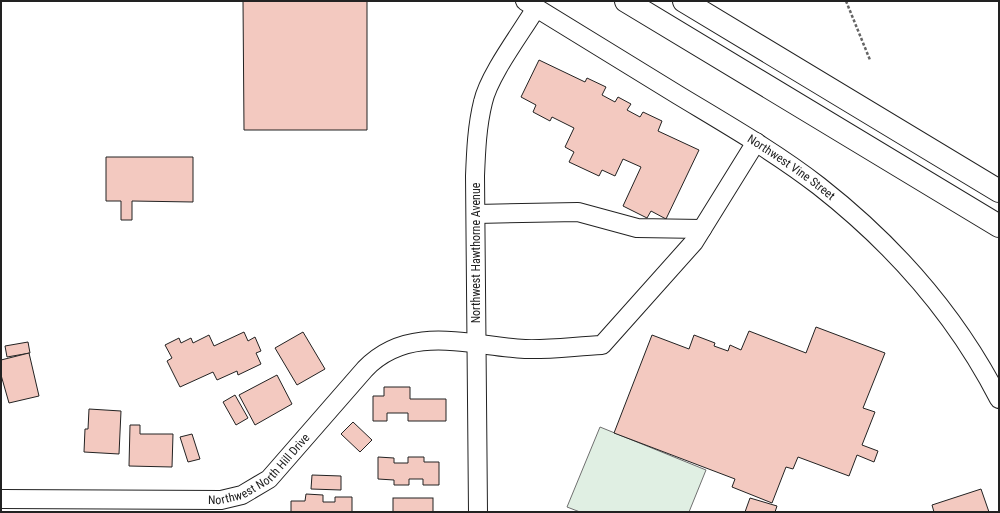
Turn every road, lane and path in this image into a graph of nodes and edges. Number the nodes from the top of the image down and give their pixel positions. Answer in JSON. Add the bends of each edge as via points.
{"nodes":[{"id":1,"x":626,"y":1,"type":"edge"},
{"id":2,"x":684,"y":1,"type":"edge"},
{"id":3,"x":846,"y":1,"type":"edge"},
{"id":4,"x":531,"y":5,"type":"edge"},
{"id":5,"x":870,"y":60,"type":"dead end"},
{"id":6,"x":756,"y":142,"type":"junction"},
{"id":7,"x":925,"y":181,"type":"junction"},
{"id":8,"x":999,"y":191,"type":"edge"},
{"id":9,"x":476,"y":214,"type":"junction"},
{"id":10,"x":999,"y":226,"type":"edge"},
{"id":11,"x":702,"y":229,"type":"junction"},
{"id":12,"x":999,"y":240,"type":"edge"},
{"id":13,"x":476,"y":342,"type":"junction"},
{"id":14,"x":999,"y":399,"type":"edge"},
{"id":15,"x":1,"y":499,"type":"edge"},
{"id":16,"x":478,"y":512,"type":"edge"}],
"edges":[{"from":1,"to":7,"type":"highway"},
{"from":2,"to":8,"type":"highway"},
{"from":3,"to":5,"type":"path"},
{"from":4,"to":6,"type":"street","name":"Northwest Vine Street"},
{"from":4,"to":9,"type":"street","name":"Northwest Hawthorne Avenue","via":[[483,101],[477,138]]},
{"from":6,"to":11,"type":"street","name":"Northwest North Hill Drive"},
{"from":6,"to":14,"type":"street","name":"Northwest Vine Street","via":[[818,185],[894,251],[950,321]]},
{"from":7,"to":10,"type":"highway"},
{"from":7,"to":12,"type":"highway"},
{"from":9,"to":11,"type":"street","via":[[578,212],[636,228]]},
{"from":9,"to":13,"type":"street","name":"Northwest Hawthorne Avenue"},
{"from":11,"to":13,"type":"street","name":"Northwest North Hill Drive","via":[[694,242],[602,345],[525,349]]},
{"from":13,"to":15,"type":"street","name":"Northwest North Hill Drive","via":[[410,343],[392,348],[377,357],[269,479],[242,495],[222,500]]},
{"from":13,"to":16,"type":"street","name":"Northwest Hawthorne Avenue"}]}
